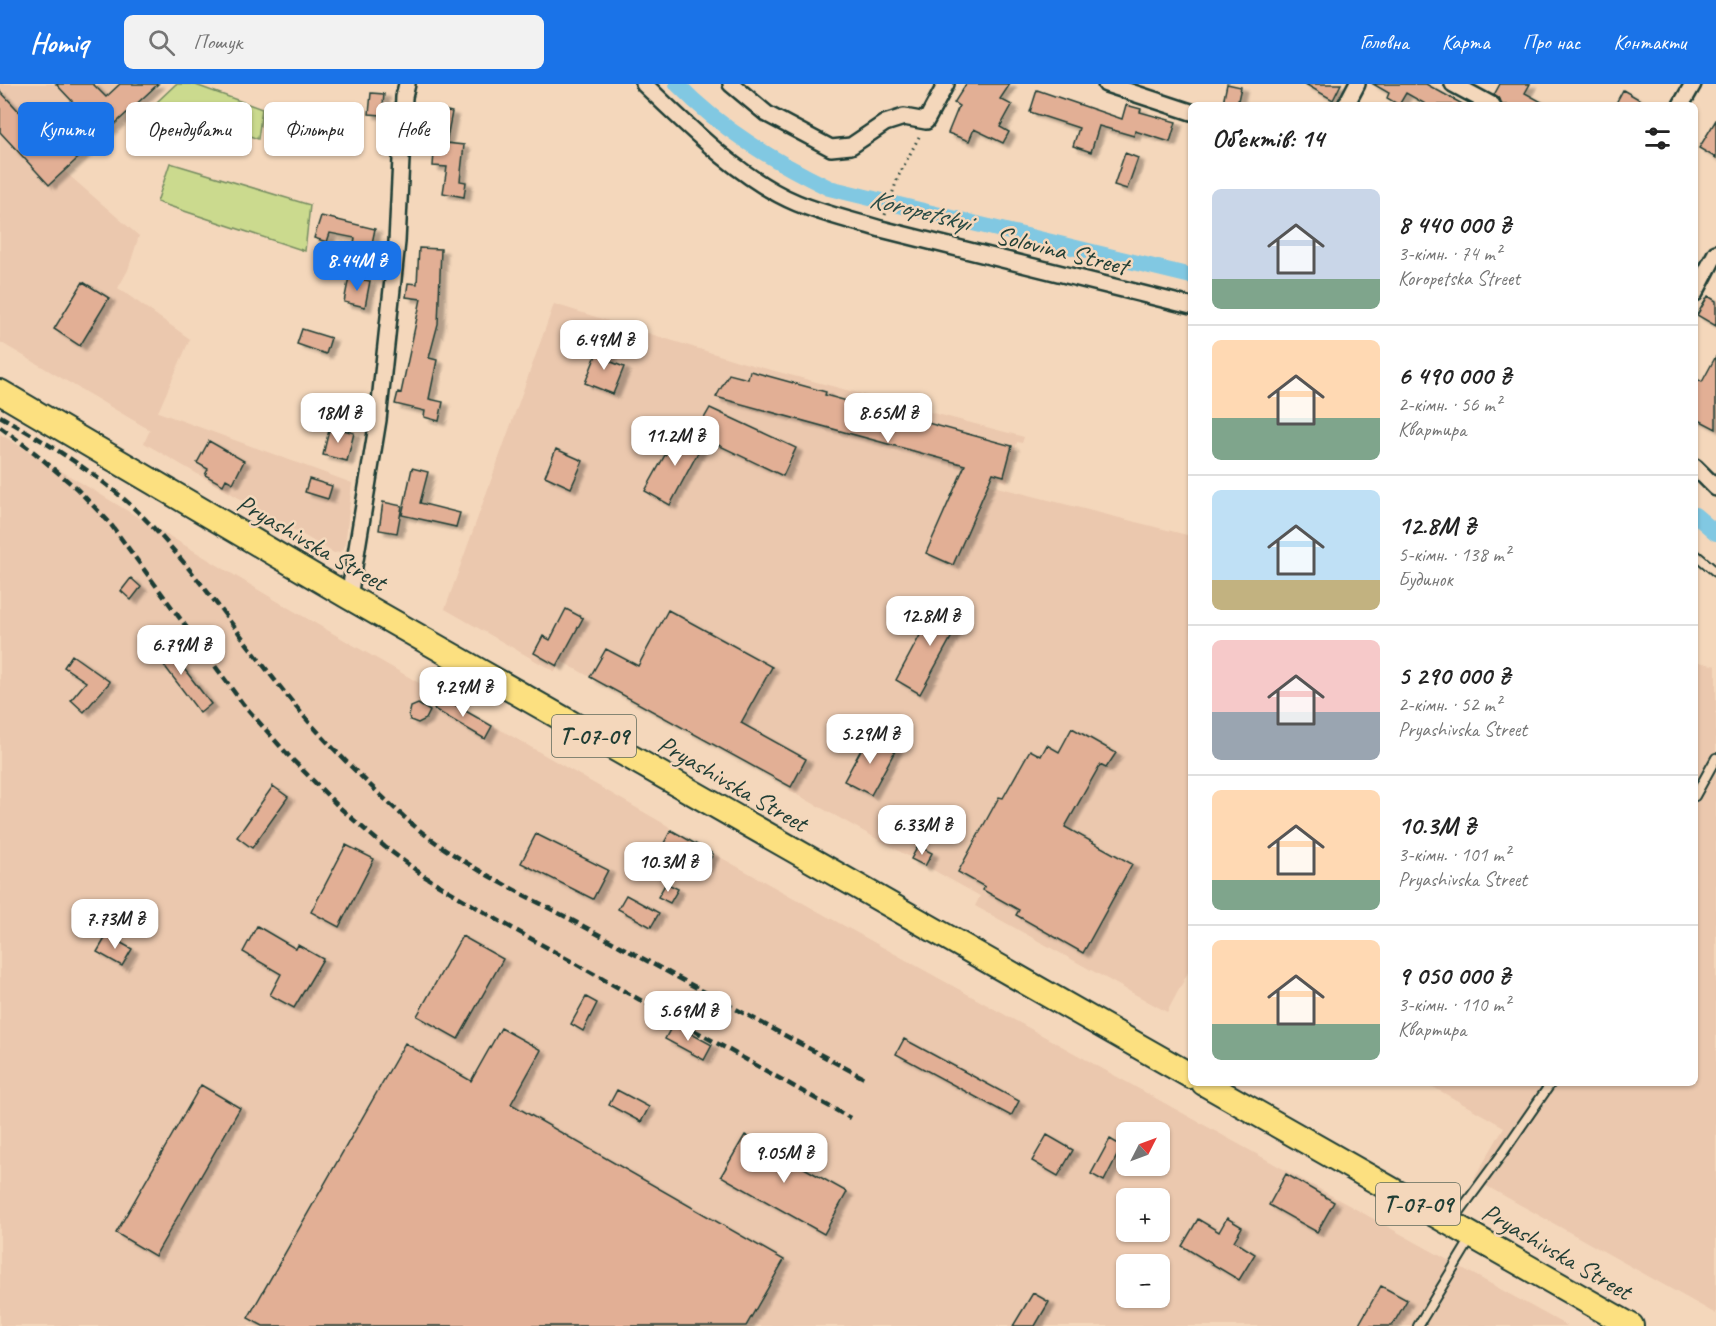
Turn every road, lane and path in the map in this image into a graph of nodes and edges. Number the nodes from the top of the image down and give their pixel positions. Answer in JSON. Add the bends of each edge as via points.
{"nodes":[{"id":1,"x":407,"y":84,"type":"edge"},
{"id":2,"x":644,"y":84,"type":"edge"},
{"id":3,"x":731,"y":84,"type":"edge"},
{"id":4,"x":946,"y":84,"type":"edge"},
{"id":5,"x":1106,"y":84,"type":"edge"},
{"id":6,"x":1357,"y":84,"type":"edge"},
{"id":7,"x":1453,"y":84,"type":"edge"},
{"id":8,"x":1693,"y":84,"type":"edge"},
{"id":9,"x":1348,"y":102,"type":"edge"},
{"id":10,"x":1486,"y":102,"type":"edge"},
{"id":11,"x":1683,"y":102,"type":"edge"},
{"id":12,"x":1188,"y":111,"type":"edge"},
{"id":13,"x":926,"y":121,"type":"junction"},
{"id":14,"x":886,"y":214,"type":"dead end"},
{"id":15,"x":1716,"y":253,"type":"edge"},
{"id":16,"x":1698,"y":286,"type":"edge"},
{"id":17,"x":1188,"y":305,"type":"edge"},
{"id":18,"x":0,"y":392,"type":"edge"},
{"id":19,"x":1698,"y":470,"type":"edge"},
{"id":20,"x":1716,"y":488,"type":"edge"},
{"id":21,"x":1698,"y":557,"type":"edge"},
{"id":22,"x":1716,"y":572,"type":"edge"},
{"id":23,"x":349,"y":597,"type":"junction"},
{"id":24,"x":1716,"y":758,"type":"edge"},
{"id":25,"x":1698,"y":791,"type":"edge"},
{"id":26,"x":1188,"y":1074,"type":"edge"},
{"id":27,"x":1209,"y":1086,"type":"edge"},
{"id":28,"x":1549,"y":1086,"type":"edge"},
{"id":29,"x":1451,"y":1224,"type":"junction"},
{"id":30,"x":1473,"y":1236,"type":"junction"},
{"id":31,"x":1419,"y":1326,"type":"edge"},
{"id":32,"x":1631,"y":1326,"type":"edge"}],
"edges":[{"from":1,"to":23,"type":"street","via":[[397,242],[379,408]]},
{"from":2,"to":17,"type":"street","name":"Solovina Street","via":[[731,162],[795,202],[881,229]]},
{"from":3,"to":13,"type":"street","via":[[767,114],[831,148],[851,146],[885,123],[904,117]]},
{"from":4,"to":13,"type":"street"},
{"from":5,"to":12,"type":"street"},
{"from":6,"to":9,"type":"street"},
{"from":7,"to":10,"type":"street"},
{"from":8,"to":11,"type":"street"},
{"from":13,"to":14,"type":"path"},
{"from":15,"to":16,"type":"street"},
{"from":18,"to":23,"type":"main road","name":"Pryashivska Street","number":"Т-07-09"},
{"from":19,"to":20,"type":"street"},
{"from":21,"to":22,"type":"lane"},
{"from":23,"to":26,"type":"main road","name":"Pryashivska Street","number":"Т-07-09"},
{"from":24,"to":25,"type":"lane"},
{"from":27,"to":29,"type":"main road","name":"Pryashivska Street","number":"Т-07-09"},
{"from":28,"to":29,"type":"lane"},
{"from":29,"to":30,"type":"main road","name":"Pryashivska Street","number":"Т-07-09"},
{"from":30,"to":31,"type":"lane"},
{"from":30,"to":32,"type":"main road","name":"Pryashivska Street","number":"Т-07-09"}]}
